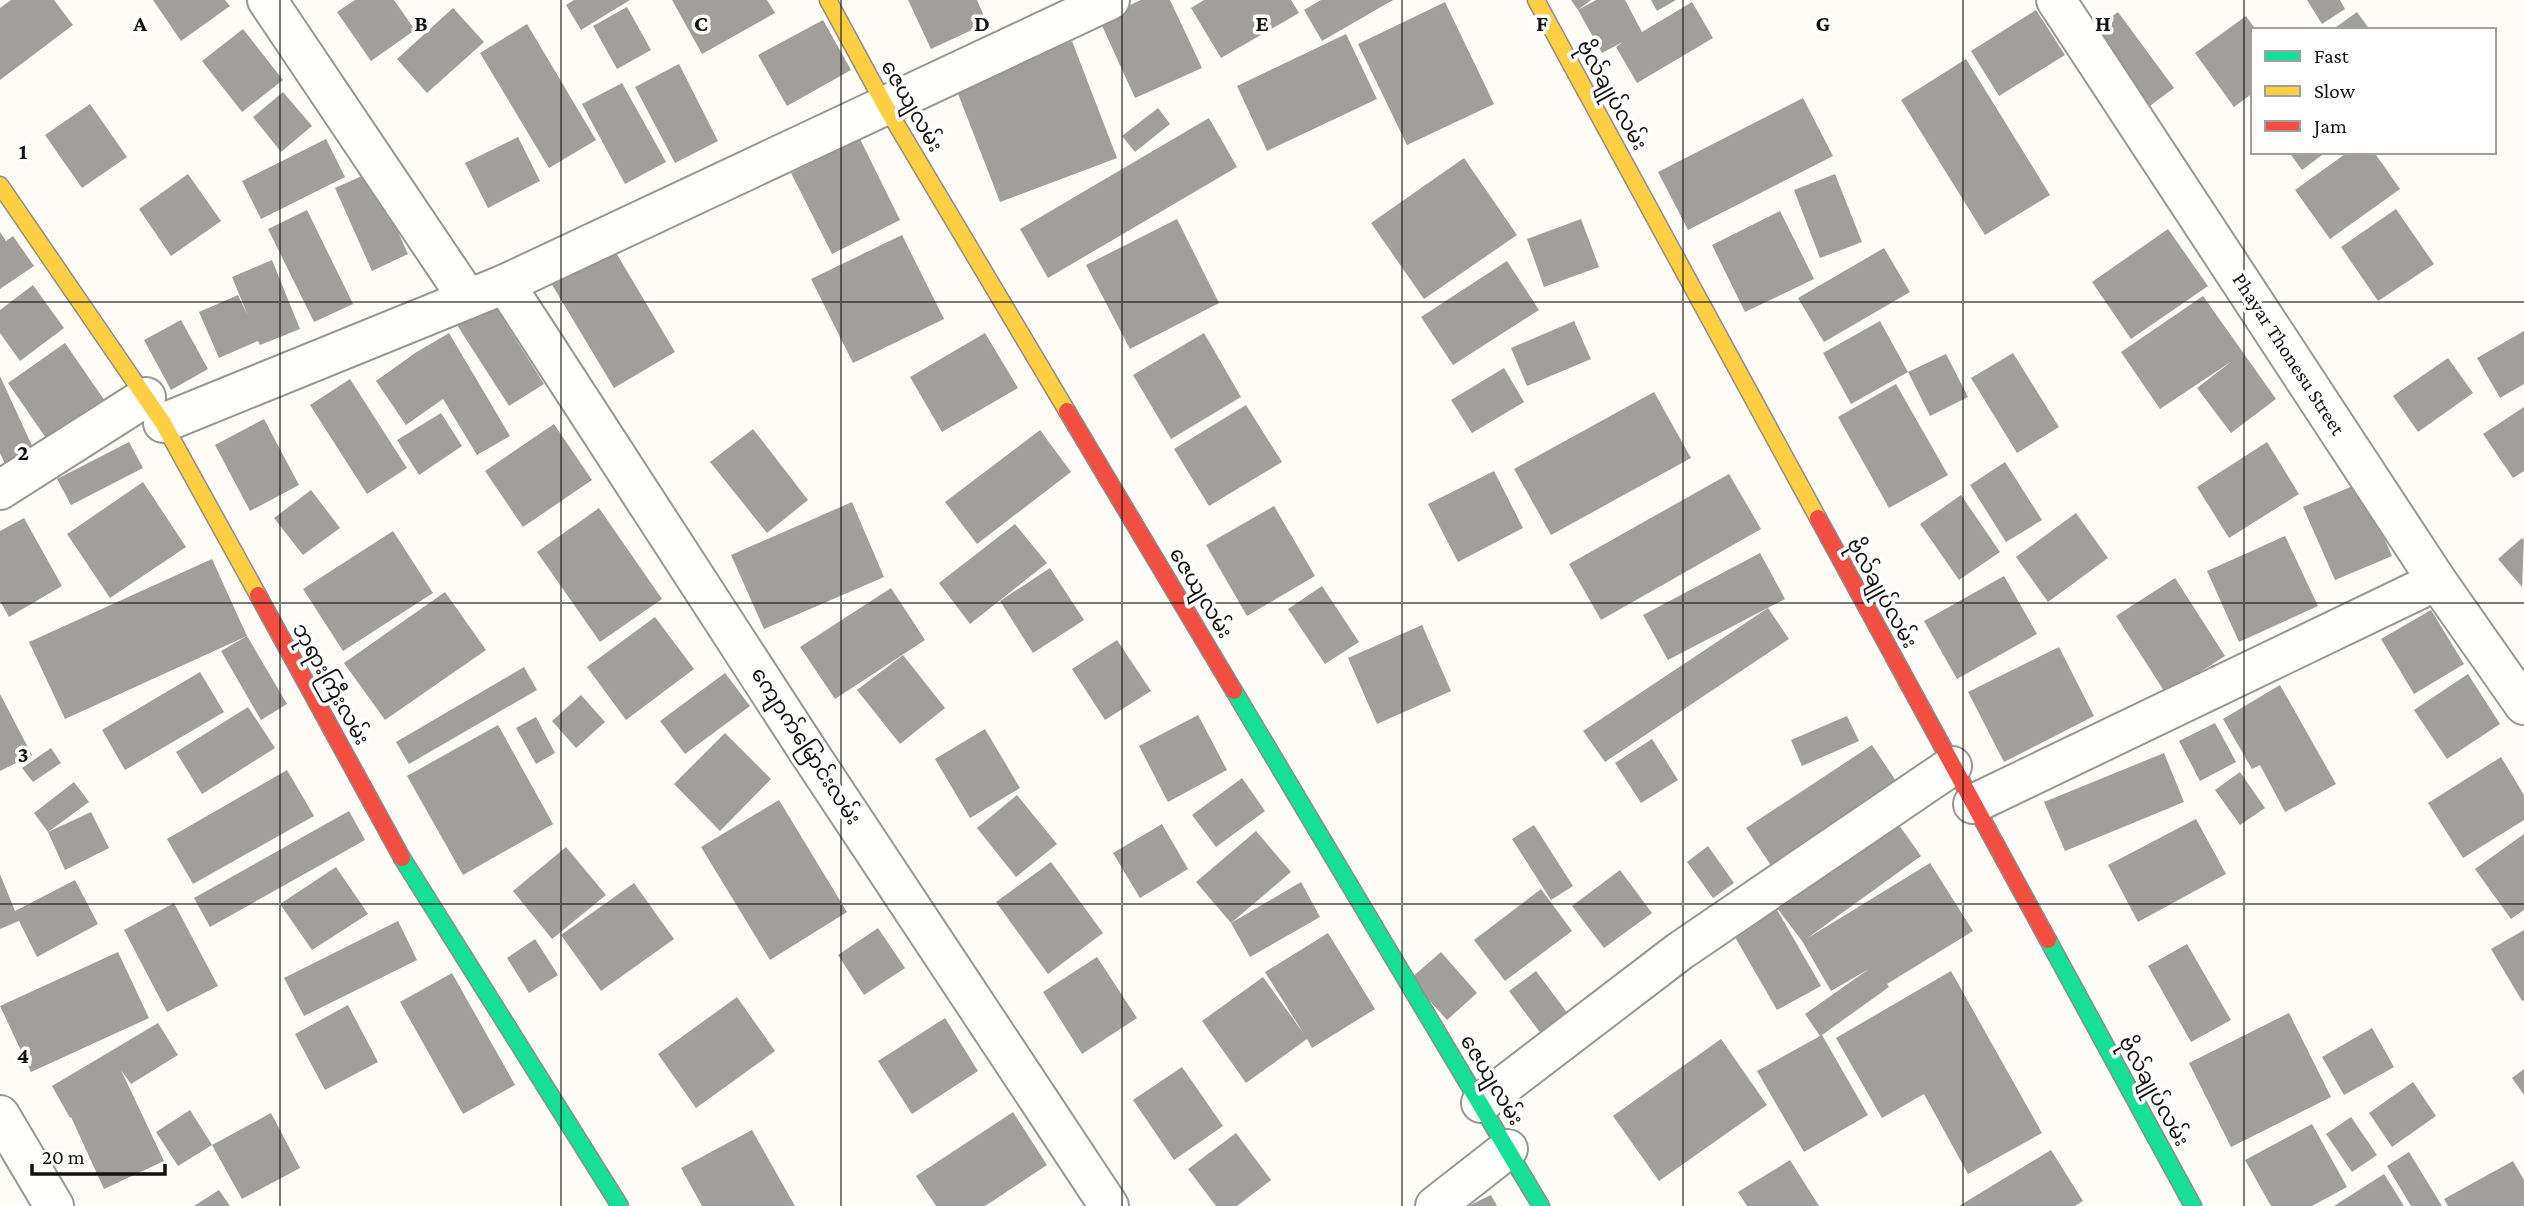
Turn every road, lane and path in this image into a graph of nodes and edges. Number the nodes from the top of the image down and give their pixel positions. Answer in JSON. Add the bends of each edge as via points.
{"nodes":[{"id":1,"x":267,"y":0,"type":"edge"},
{"id":2,"x":828,"y":0,"type":"edge"},
{"id":3,"x":1110,"y":0,"type":"edge"},
{"id":4,"x":1536,"y":0,"type":"edge"},
{"id":5,"x":2056,"y":0,"type":"edge"},
{"id":6,"x":886,"y":107,"type":"junction"},
{"id":7,"x":0,"y":185,"type":"edge"},
{"id":8,"x":505,"y":284,"type":"junction"},
{"id":9,"x":468,"y":299,"type":"junction"},
{"id":10,"x":155,"y":410,"type":"junction"},
{"id":11,"x":0,"y":490,"type":"edge"},
{"id":12,"x":2437,"y":581,"type":"junction"},
{"id":13,"x":2524,"y":705,"type":"edge"},
{"id":14,"x":1952,"y":766,"type":"junction"},
{"id":15,"x":1973,"y":804,"type":"junction"},
{"id":16,"x":1481,"y":1103,"type":"junction"},
{"id":17,"x":0,"y":1115,"type":"edge"},
{"id":18,"x":1508,"y":1149,"type":"junction"},
{"id":19,"x":54,"y":1206,"type":"edge"},
{"id":20,"x":620,"y":1206,"type":"edge"},
{"id":21,"x":1109,"y":1206,"type":"edge"},
{"id":22,"x":1435,"y":1206,"type":"edge"},
{"id":23,"x":1541,"y":1206,"type":"edge"},
{"id":24,"x":2193,"y":1206,"type":"edge"}],
"edges":[{"from":1,"to":9,"type":"street"},
{"from":2,"to":6,"type":"street","name":"ဇေယျလမ်း"},
{"from":3,"to":6,"type":"street"},
{"from":4,"to":14,"type":"street","name":"ဗိုလ်ချုပ်လမ်း"},
{"from":5,"to":12,"type":"street","name":"Phayar Thonesu Street"},
{"from":6,"to":8,"type":"street"},
{"from":6,"to":16,"type":"street","name":"ဇေယျလမ်း"},
{"from":7,"to":10,"type":"street","name":"ဘုရားကြီးလမ်း"},
{"from":8,"to":9,"type":"street"},
{"from":8,"to":21,"type":"street","name":"ကျောက်မြောင်းလမ်း"},
{"from":9,"to":10,"type":"street"},
{"from":10,"to":11,"type":"street"},
{"from":10,"to":20,"type":"street","name":"ဘုရားကြီးလမ်း","via":[[407,867]]},
{"from":12,"to":13,"type":"street","name":"Phayar Thonesu Street"},
{"from":12,"to":15,"type":"street"},
{"from":14,"to":15,"type":"street","name":"ဗိုလ်ချုပ်လမ်း"},
{"from":14,"to":16,"type":"street","via":[[1680,951]]},
{"from":15,"to":24,"type":"street","name":"ဗိုလ်ချုပ်လမ်း"},
{"from":16,"to":18,"type":"street","name":"ဇေယျလမ်း"},
{"from":17,"to":19,"type":"street"},
{"from":18,"to":22,"type":"street"},
{"from":18,"to":23,"type":"street","name":"ဇေယျလမ်း"}]}
